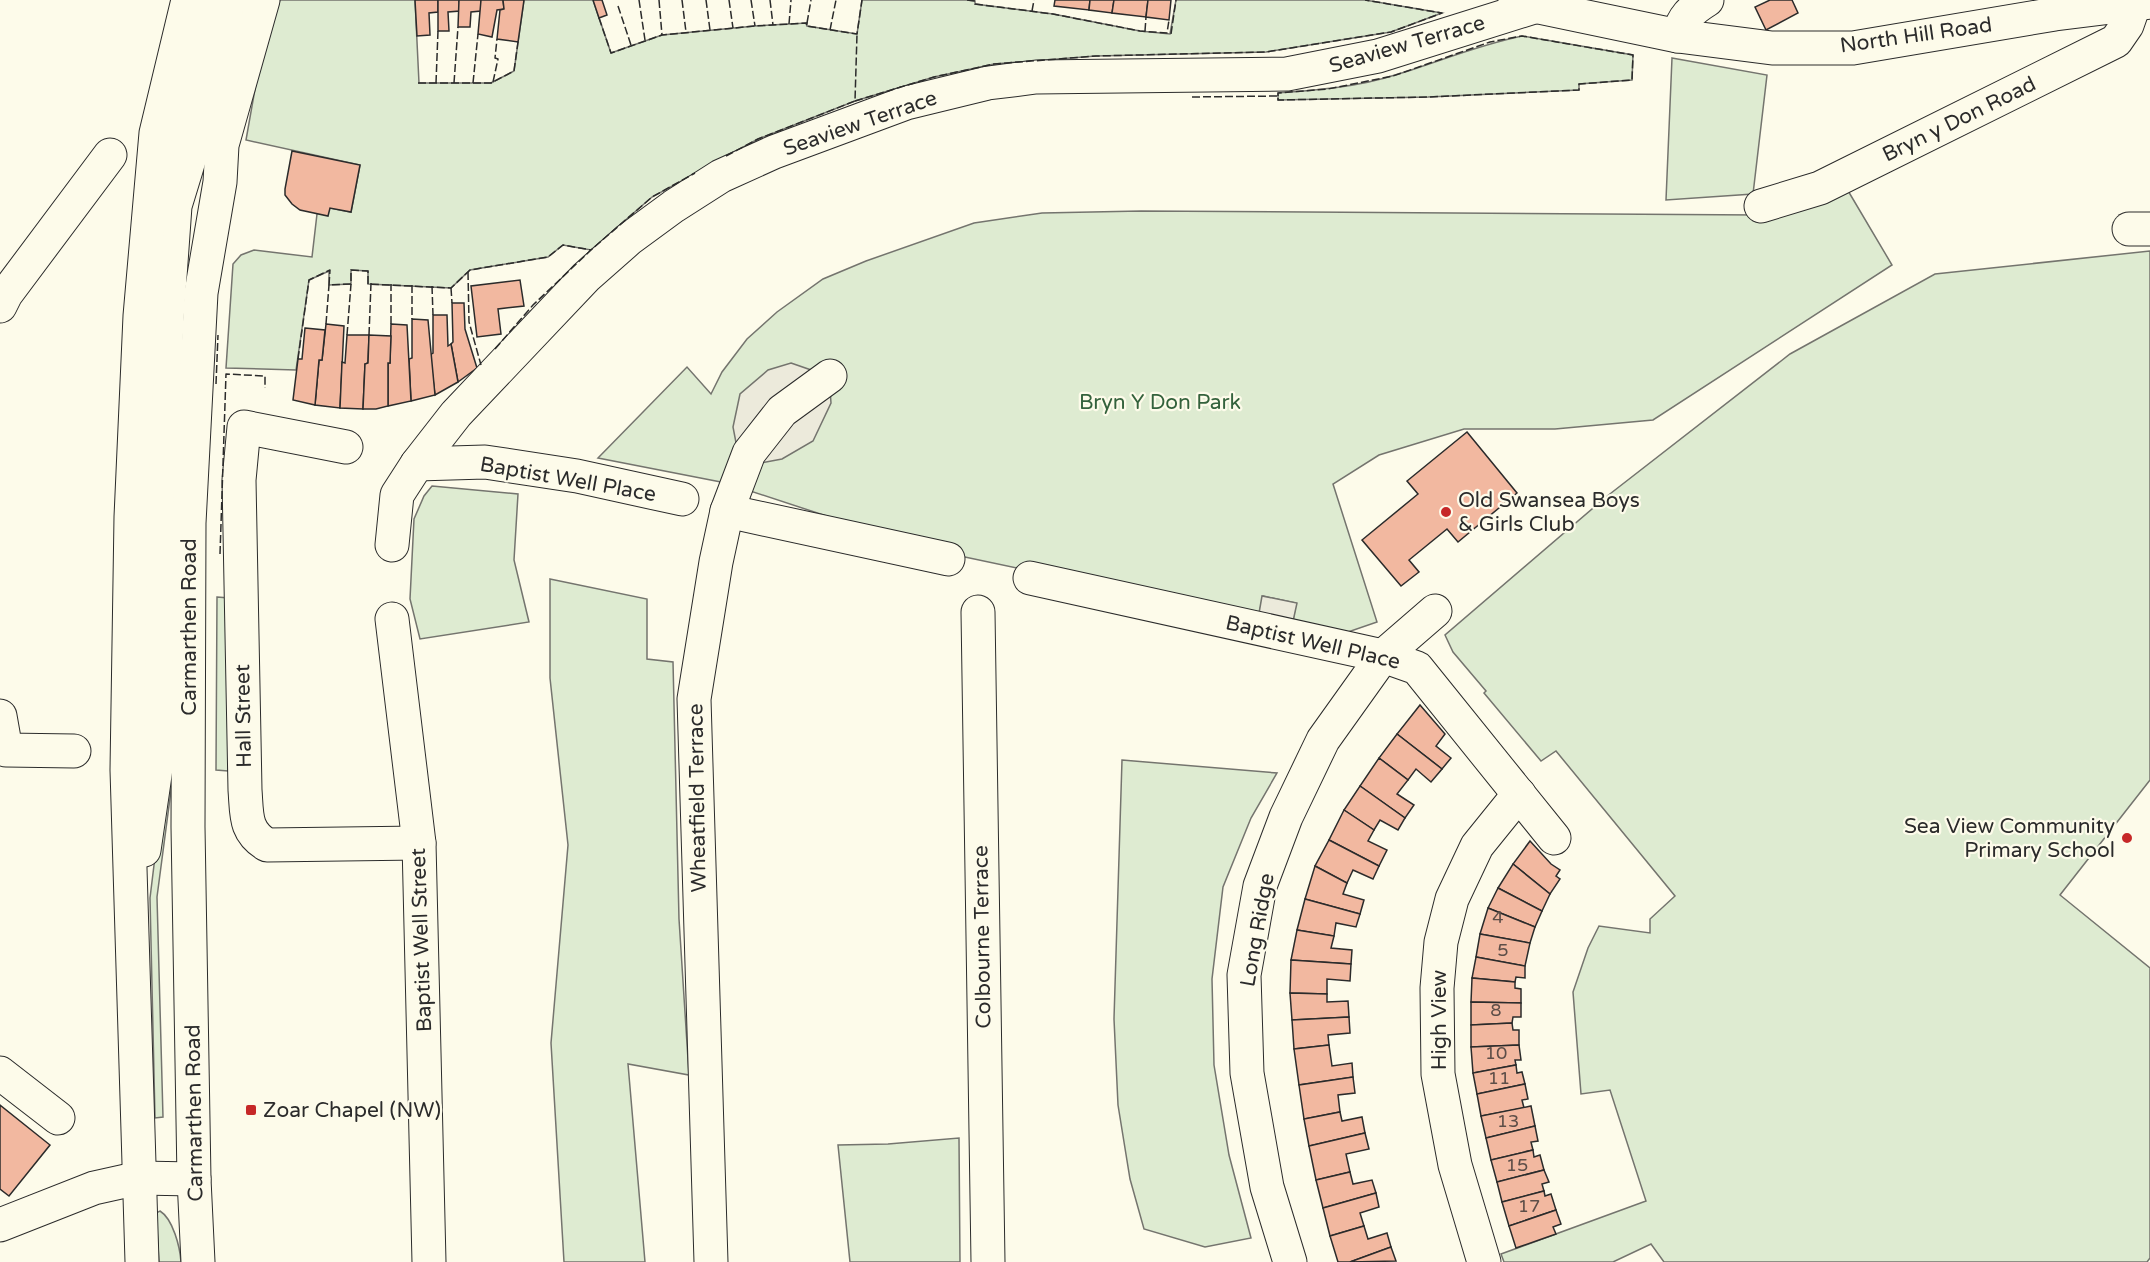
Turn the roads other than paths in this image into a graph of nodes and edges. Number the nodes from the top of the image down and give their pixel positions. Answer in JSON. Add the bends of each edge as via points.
{"nodes":[{"id":1,"x":188,"y":0,"type":"edge"},
{"id":2,"x":219,"y":0,"type":"edge"},
{"id":3,"x":234,"y":0,"type":"edge"},
{"id":4,"x":262,"y":0,"type":"edge"},
{"id":5,"x":1504,"y":0,"type":"edge"},
{"id":6,"x":1707,"y":0,"type":"edge"},
{"id":7,"x":2142,"y":3,"type":"edge"},
{"id":8,"x":1537,"y":6,"type":"junction"},
{"id":9,"x":1678,"y":36,"type":"junction"},
{"id":10,"x":110,"y":155,"type":"dead end"},
{"id":11,"x":1761,"y":206,"type":"dead end"},
{"id":12,"x":0,"y":306,"type":"edge"},
{"id":13,"x":830,"y":376,"type":"dead end"},
{"id":14,"x":346,"y":447,"type":"dead end"},
{"id":15,"x":417,"y":464,"type":"junction"},
{"id":16,"x":682,"y":499,"type":"dead end"},
{"id":17,"x":727,"y":511,"type":"junction"},
{"id":18,"x":392,"y":545,"type":"dead end"},
{"id":19,"x":948,"y":559,"type":"dead end"},
{"id":20,"x":1029,"y":578,"type":"dead end"},
{"id":21,"x":1435,"y":611,"type":"dead end"},
{"id":22,"x":978,"y":612,"type":"dead end"},
{"id":23,"x":392,"y":619,"type":"dead end"},
{"id":24,"x":129,"y":621,"type":"junction"},
{"id":25,"x":1383,"y":656,"type":"junction"},
{"id":26,"x":0,"y":716,"type":"edge"},
{"id":27,"x":74,"y":751,"type":"dead end"},
{"id":28,"x":1519,"y":794,"type":"junction"},
{"id":29,"x":1554,"y":838,"type":"dead end"},
{"id":30,"x":419,"y":843,"type":"junction"},
{"id":31,"x":133,"y":917,"type":"junction"},
{"id":32,"x":0,"y":1073,"type":"edge"},
{"id":33,"x":58,"y":1118,"type":"dead end"},
{"id":34,"x":139,"y":1178,"type":"junction"},
{"id":35,"x":194,"y":1179,"type":"junction"},
{"id":36,"x":0,"y":1226,"type":"edge"},
{"id":37,"x":142,"y":1262,"type":"edge"},
{"id":38,"x":198,"y":1262,"type":"edge"},
{"id":39,"x":429,"y":1262,"type":"edge"},
{"id":40,"x":711,"y":1262,"type":"edge"},
{"id":41,"x":988,"y":1262,"type":"edge"},
{"id":42,"x":1290,"y":1262,"type":"edge"},
{"id":43,"x":1484,"y":1262,"type":"edge"}],
"edges":[{"from":1,"to":24,"type":"street","via":[[156,133],[140,316]]},
{"from":2,"to":24,"type":"street","via":[[162,205],[154,277],[143,573]]},
{"from":3,"to":31,"type":"street","via":[[175,206],[157,593],[156,768]]},
{"from":4,"to":35,"type":"street","name":"Carmarthen Road","via":[[222,146],[220,182],[201,293],[189,523],[188,827]]},
{"from":5,"to":8,"type":"street","name":"North Hill Road"},
{"from":6,"to":9,"type":"street","via":[[1692,9]]},
{"from":7,"to":9,"type":"street","name":"North Hill Road","via":[[1853,48],[1772,48]]},
{"from":7,"to":11,"type":"street","name":"Bryn y Don Road","via":[[2116,41],[1820,188]]},
{"from":8,"to":9,"type":"street","name":"North Hill Road"},
{"from":8,"to":15,"type":"street","name":"Seaview Terrace","via":[[1378,57],[1287,74],[1036,77],[988,83],[906,103],[774,152],[721,176],[629,239],[586,277],[456,414]]},
{"from":10,"to":12,"type":"street"},
{"from":13,"to":17,"type":"street","name":"Wheatfield Terrace","via":[[783,411],[749,453]]},
{"from":14,"to":30,"type":"street","name":"Hall Street","via":[[244,427],[239,480],[248,820],[252,833],[267,845]]},
{"from":15,"to":16,"type":"street","name":"Baptist Well Place","via":[[485,462],[577,476]]},
{"from":15,"to":18,"type":"street","name":"Seaview Terrace","via":[[397,495]]},
{"from":17,"to":19,"type":"street"},
{"from":17,"to":40,"type":"street","name":"Wheatfield Terrace","via":[[694,699]]},
{"from":20,"to":25,"type":"street","name":"Baptist Well Place"},
{"from":21,"to":25,"type":"street","name":"Long Ridge"},
{"from":22,"to":41,"type":"street","name":"Colbourne Terrace"},
{"from":23,"to":30,"type":"street","name":"Baptist Well Street"},
{"from":24,"to":31,"type":"street","via":[[127,770]]},
{"from":25,"to":28,"type":"street","name":"Baptist Well Place","via":[[1417,668]]},
{"from":25,"to":42,"type":"street","name":"Long Ridge","via":[[1323,740],[1286,818],[1260,886],[1244,975],[1247,1073],[1267,1187]]},
{"from":26,"to":27,"type":"street","via":[[6,750]]},
{"from":28,"to":29,"type":"street","name":"Baptist Well Place"},
{"from":28,"to":43,"type":"street","name":"High View","via":[[1477,846],[1452,899],[1441,942],[1437,988],[1438,1074],[1455,1165]]},
{"from":30,"to":39,"type":"street","name":"Baptist Well Street"},
{"from":31,"to":34,"type":"street"},
{"from":32,"to":33,"type":"street"},
{"from":34,"to":35,"type":"street"},
{"from":34,"to":36,"type":"street","via":[[94,1188]]},
{"from":34,"to":37,"type":"street"},
{"from":35,"to":38,"type":"street","name":"Carmarthen Road"}]}
